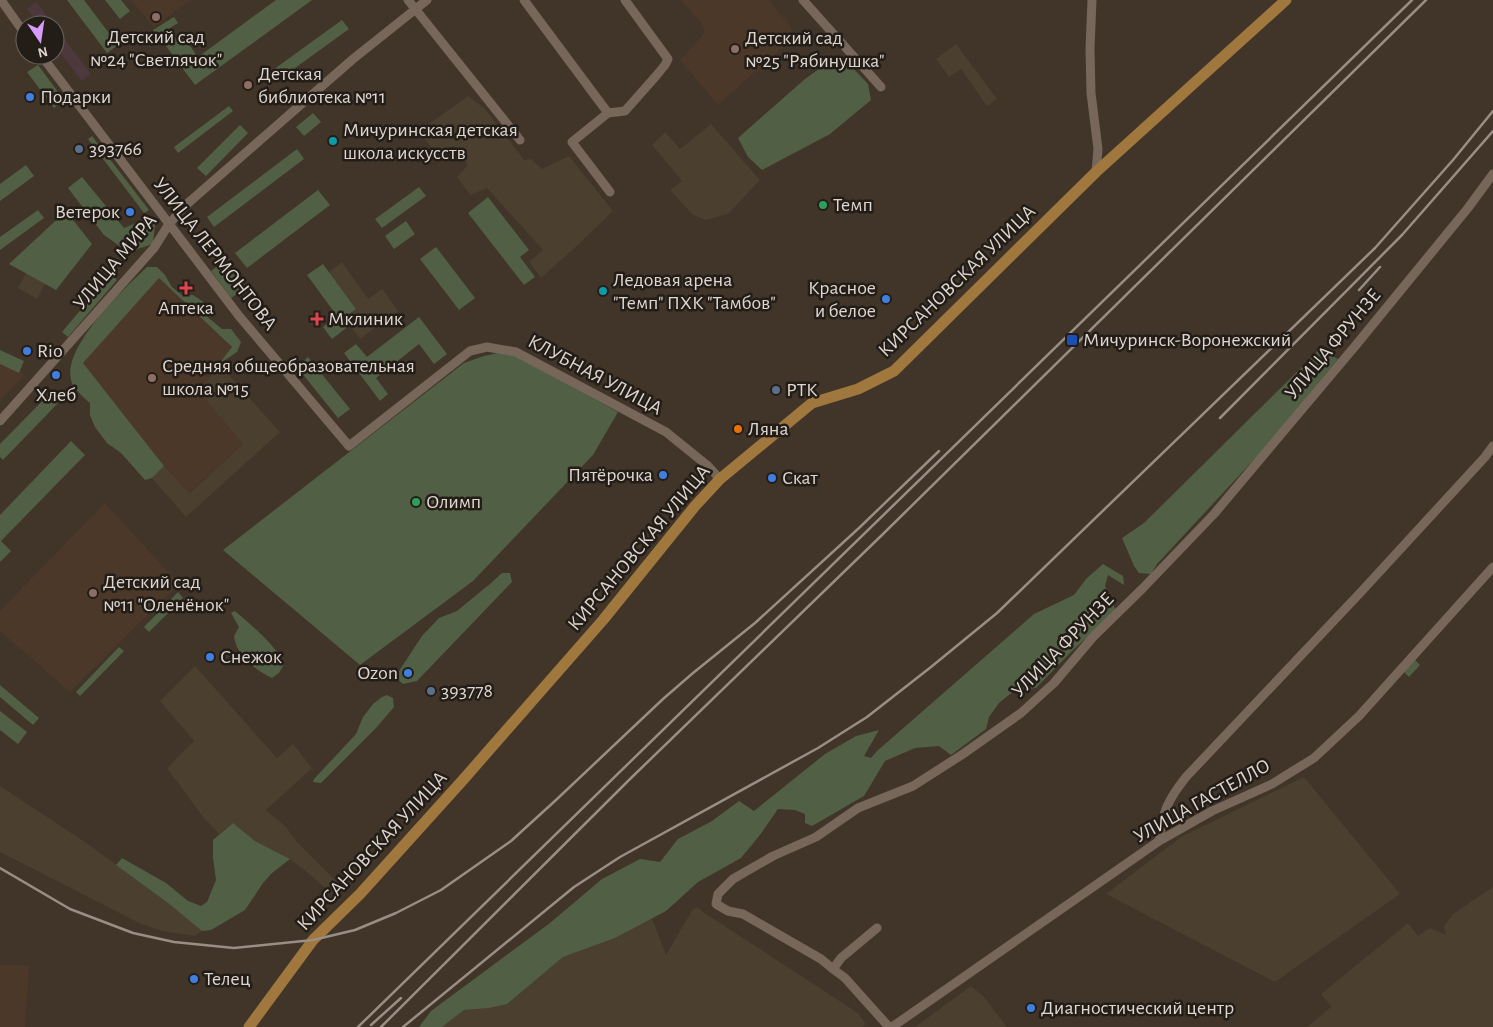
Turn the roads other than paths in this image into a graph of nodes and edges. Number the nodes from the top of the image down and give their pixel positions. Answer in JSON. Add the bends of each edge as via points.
{"nodes":[{"id":1,"x":1,"y":0,"type":"edge"},
{"id":2,"x":408,"y":0,"type":"edge"},
{"id":3,"x":427,"y":0,"type":"edge"},
{"id":4,"x":524,"y":0,"type":"edge"},
{"id":5,"x":625,"y":0,"type":"edge"},
{"id":6,"x":803,"y":0,"type":"edge"},
{"id":7,"x":1092,"y":0,"type":"edge"},
{"id":8,"x":1286,"y":0,"type":"edge"},
{"id":9,"x":415,"y":10,"type":"junction"},
{"id":10,"x":15,"y":20,"type":"edge"},
{"id":11,"x":49,"y":65,"type":"edge"},
{"id":12,"x":881,"y":87,"type":"dead end"},
{"id":13,"x":608,"y":114,"type":"junction"},
{"id":14,"x":520,"y":140,"type":"dead end"},
{"id":15,"x":1096,"y":172,"type":"junction"},
{"id":16,"x":1493,"y":174,"type":"edge"},
{"id":17,"x":610,"y":192,"type":"dead end"},
{"id":18,"x":170,"y":224,"type":"junction"},
{"id":19,"x":0,"y":421,"type":"edge"},
{"id":20,"x":349,"y":446,"type":"joint"},
{"id":21,"x":1493,"y":446,"type":"edge"},
{"id":22,"x":720,"y":479,"type":"junction"},
{"id":23,"x":1493,"y":567,"type":"edge"},
{"id":24,"x":1159,"y":840,"type":"junction"},
{"id":25,"x":877,"y":928,"type":"dead end"},
{"id":26,"x":833,"y":969,"type":"junction"},
{"id":27,"x":250,"y":1027,"type":"edge"},
{"id":28,"x":889,"y":1027,"type":"edge"},
{"id":29,"x":892,"y":1027,"type":"edge"}],
"edges":[{"from":1,"to":10,"type":"street"},
{"from":2,"to":9,"type":"street"},
{"from":3,"to":9,"type":"street","name":"УЛИЦА МИРА"},
{"from":4,"to":13,"type":"street"},
{"from":5,"to":13,"type":"street","via":[[668,58],[625,111]]},
{"from":6,"to":12,"type":"street"},
{"from":7,"to":15,"type":"street","via":[[1091,93],[1098,149]]},
{"from":8,"to":15,"type":"main road","name":"КИРСАНОВСКАЯ УЛИЦА"},
{"from":9,"to":14,"type":"street"},
{"from":9,"to":18,"type":"street","name":"УЛИЦА МИРА","via":[[187,204]]},
{"from":11,"to":18,"type":"street","name":"УЛИЦА ЛЕРМОНТОВА"},
{"from":13,"to":17,"type":"street","via":[[572,142]]},
{"from":15,"to":22,"type":"main road","name":"КИРСАНОВСКАЯ УЛИЦА","via":[[894,371],[858,389],[812,404]]},
{"from":16,"to":26,"type":"street","name":"УЛИЦА ФРУНЗЕ","via":[[1214,514],[1022,713],[913,786],[858,808],[816,837],[773,856],[733,880],[718,894],[716,904],[743,914]]},
{"from":18,"to":19,"type":"street","name":"УЛИЦА МИРА","via":[[154,248]]},
{"from":18,"to":20,"type":"street","name":"УЛИЦА ЛЕРМОНТОВА","via":[[239,316]]},
{"from":20,"to":22,"type":"street","name":"КЛУБНАЯ УЛИЦА","via":[[470,352],[487,347],[516,352],[666,432]]},
{"from":21,"to":24,"type":"street","via":[[1186,777],[1171,796],[1162,818]]},
{"from":22,"to":27,"type":"main road","name":"КИРСАНОВСКАЯ УЛИЦА","via":[[462,781],[360,894],[313,940]]},
{"from":23,"to":24,"type":"street","name":"УЛИЦА ГАСТЕЛЛО","via":[[1360,716],[1314,758],[1272,784]]},
{"from":24,"to":29,"type":"street","name":"УЛИЦА ГАСТЕЛЛО"},
{"from":25,"to":26,"type":"street","via":[[841,958]]},
{"from":26,"to":28,"type":"street"}]}
